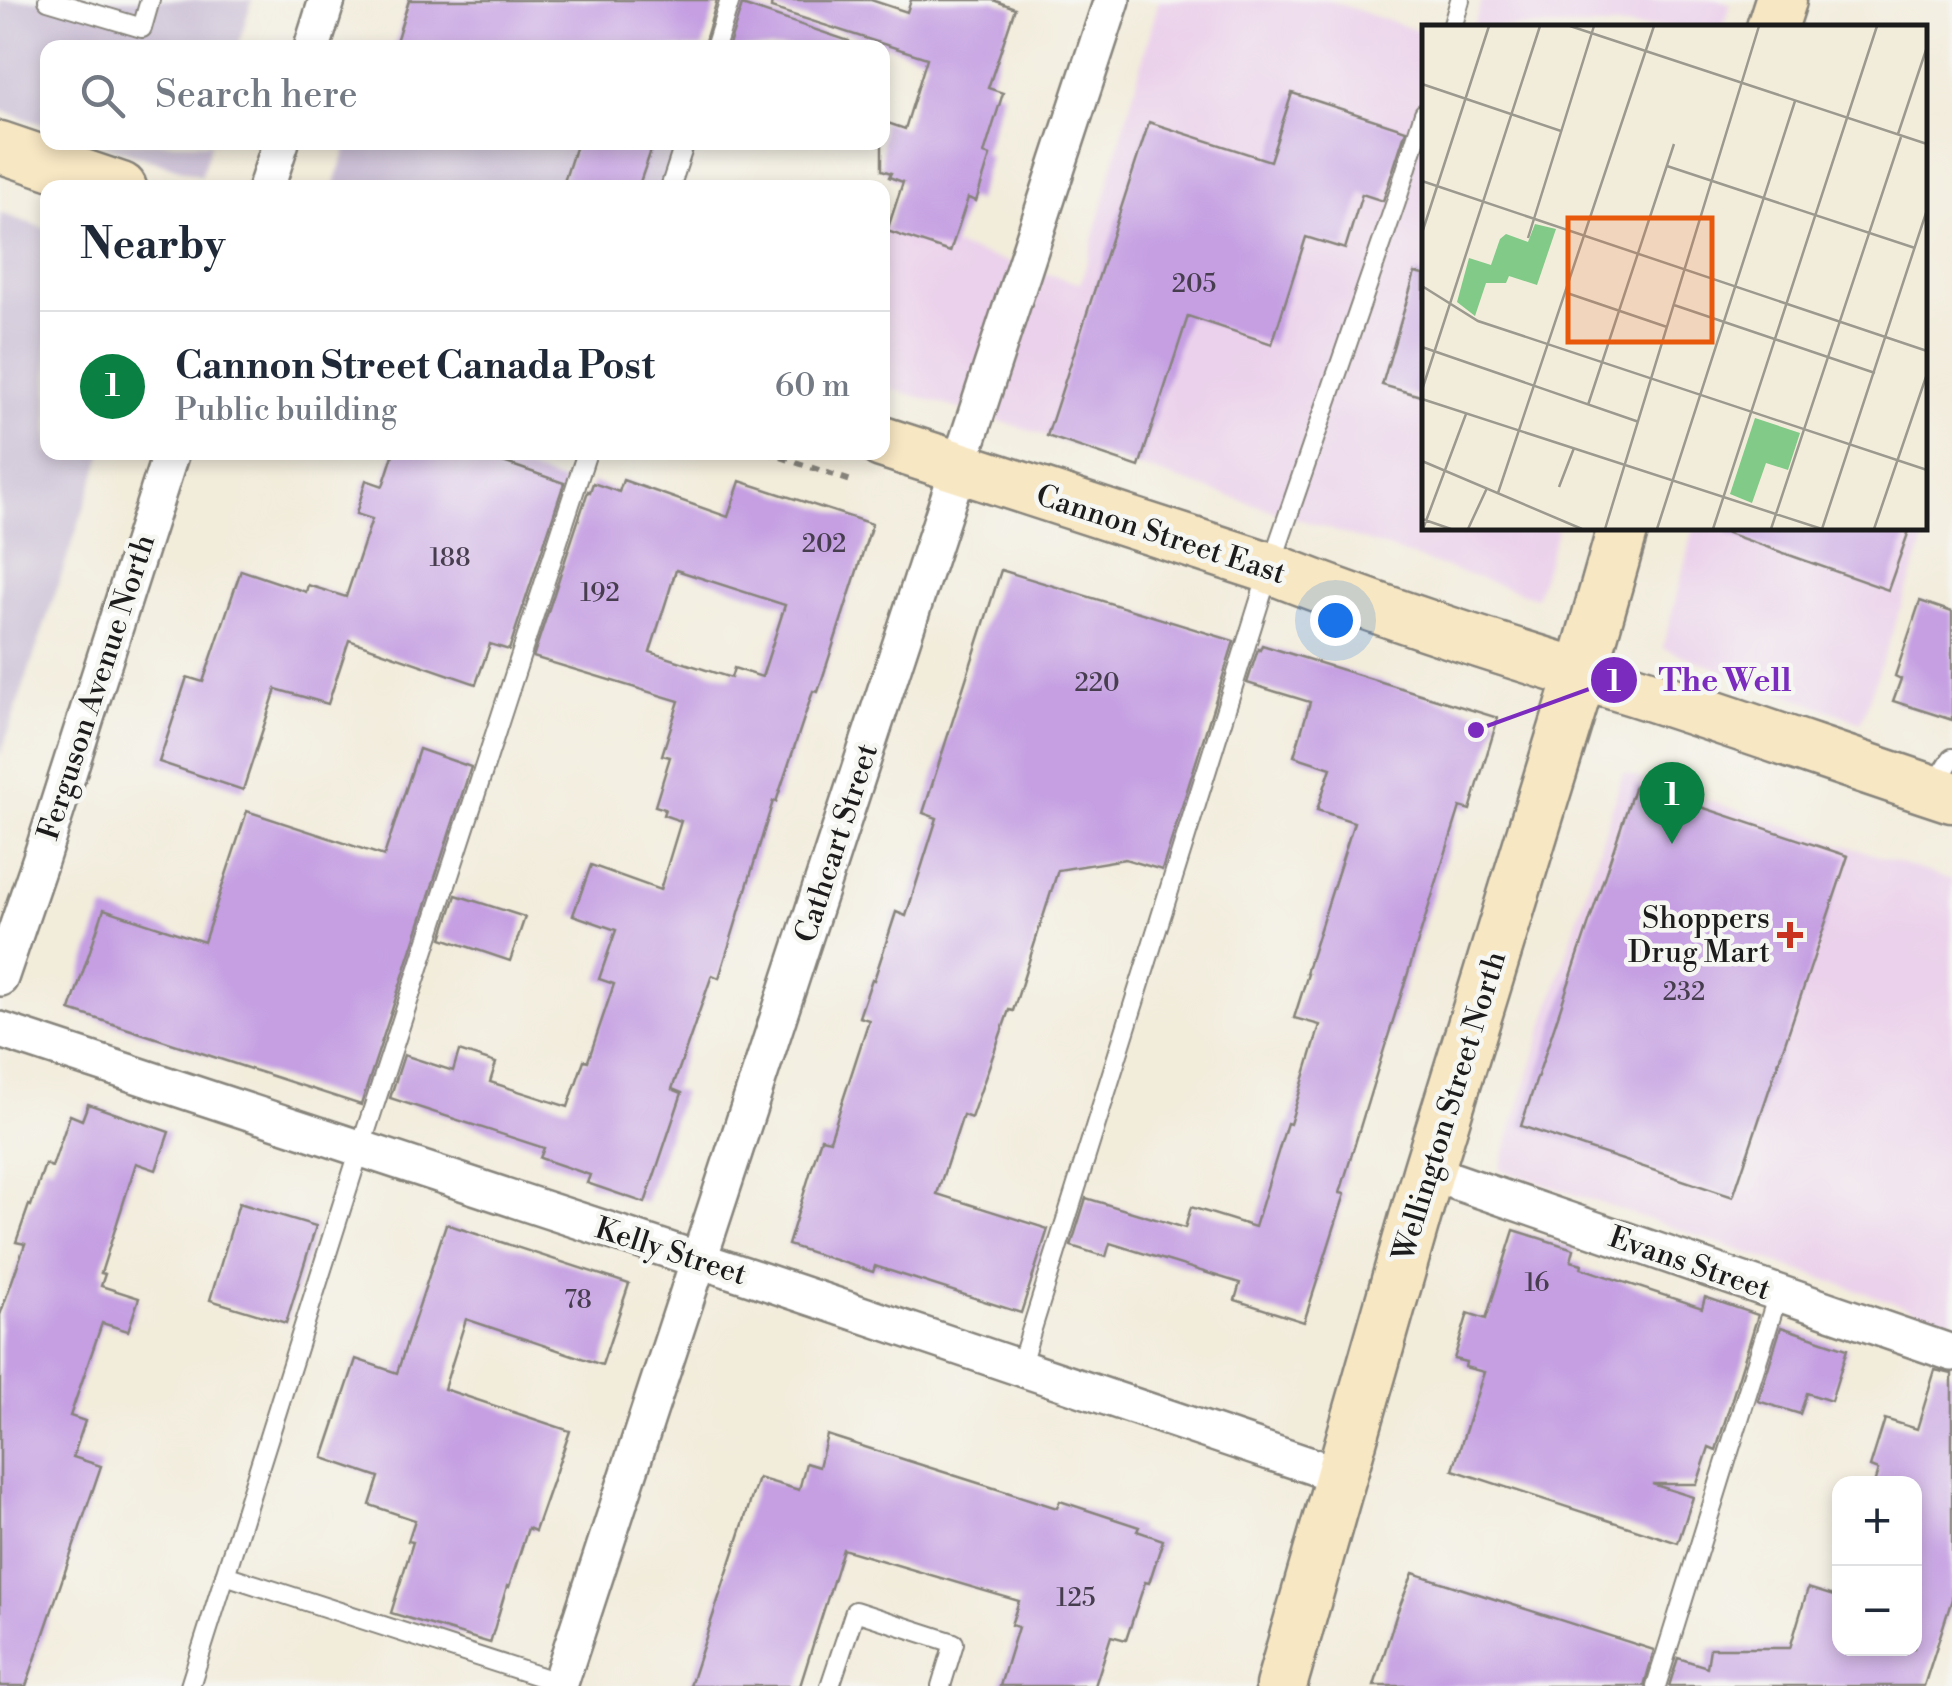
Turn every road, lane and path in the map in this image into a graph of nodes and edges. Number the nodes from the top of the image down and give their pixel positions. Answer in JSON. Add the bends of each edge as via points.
{"nodes":[{"id":1,"x":48,"y":0,"type":"edge"},
{"id":2,"x":150,"y":0,"type":"edge"},
{"id":3,"x":327,"y":0,"type":"edge"},
{"id":4,"x":730,"y":0,"type":"edge"},
{"id":5,"x":1112,"y":0,"type":"edge"},
{"id":6,"x":1460,"y":0,"type":"edge"},
{"id":7,"x":1781,"y":0,"type":"edge"},
{"id":8,"x":1453,"y":25,"type":"edge"},
{"id":9,"x":1773,"y":25,"type":"edge"},
{"id":10,"x":314,"y":40,"type":"edge"},
{"id":11,"x":718,"y":40,"type":"edge"},
{"id":12,"x":1422,"y":119,"type":"edge"},
{"id":13,"x":0,"y":146,"type":"edge"},
{"id":14,"x":278,"y":150,"type":"edge"},
{"id":15,"x":682,"y":150,"type":"edge"},
{"id":16,"x":97,"y":180,"type":"edge"},
{"id":17,"x":269,"y":180,"type":"edge"},
{"id":18,"x":673,"y":180,"type":"edge"},
{"id":19,"x":890,"y":445,"type":"edge"},
{"id":20,"x":168,"y":460,"type":"edge"},
{"id":21,"x":584,"y":460,"type":"edge"},
{"id":22,"x":958,"y":467,"type":"junction"},
{"id":23,"x":1622,"y":530,"type":"edge"},
{"id":24,"x":1270,"y":568,"type":"junction"},
{"id":25,"x":1581,"y":675,"type":"junction"},
{"id":26,"x":1945,"y":782,"type":"edge"},
{"id":27,"x":0,"y":978,"type":"edge"},
{"id":28,"x":0,"y":1030,"type":"edge"},
{"id":29,"x":360,"y":1149,"type":"junction"},
{"id":30,"x":1428,"y":1172,"type":"junction"},
{"id":31,"x":698,"y":1261,"type":"junction"},
{"id":32,"x":1778,"y":1294,"type":"junction"},
{"id":33,"x":1952,"y":1353,"type":"edge"},
{"id":34,"x":1020,"y":1366,"type":"junction"},
{"id":35,"x":1341,"y":1476,"type":"junction"},
{"id":36,"x":225,"y":1575,"type":"junction"},
{"id":37,"x":560,"y":1684,"type":"edge"},
{"id":38,"x":190,"y":1686,"type":"edge"},
{"id":39,"x":830,"y":1686,"type":"edge"},
{"id":40,"x":941,"y":1686,"type":"edge"},
{"id":41,"x":1280,"y":1686,"type":"edge"},
{"id":42,"x":1656,"y":1686,"type":"edge"}],
"edges":[{"from":1,"to":2,"type":"lane","via":[[142,28]]},
{"from":3,"to":10,"type":"street"},
{"from":4,"to":11,"type":"lane"},
{"from":5,"to":22,"type":"street","name":"Cathcart Street"},
{"from":6,"to":8,"type":"lane"},
{"from":7,"to":9,"type":"main road"},
{"from":12,"to":24,"type":"lane"},
{"from":13,"to":16,"type":"main road"},
{"from":14,"to":17,"type":"street"},
{"from":15,"to":18,"type":"lane"},
{"from":19,"to":22,"type":"main road","name":"Cannon Street East"},
{"from":20,"to":27,"type":"street","name":"Ferguson Avenue North"},
{"from":21,"to":29,"type":"lane"},
{"from":22,"to":24,"type":"main road","name":"Cannon Street East"},
{"from":22,"to":31,"type":"street","name":"Cathcart Street"},
{"from":23,"to":25,"type":"main road","name":"Wellington Street North"},
{"from":24,"to":25,"type":"main road","name":"Cannon Street East"},
{"from":24,"to":34,"type":"lane"},
{"from":25,"to":26,"type":"main road","name":"Cannon Street East"},
{"from":25,"to":30,"type":"main road","name":"Wellington Street North"},
{"from":28,"to":29,"type":"street","name":"Kelly Street"},
{"from":29,"to":31,"type":"street","name":"Kelly Street"},
{"from":29,"to":36,"type":"lane"},
{"from":30,"to":32,"type":"street","name":"Evans Street"},
{"from":30,"to":35,"type":"main road","name":"Wellington Street North"},
{"from":31,"to":34,"type":"street","name":"Kelly Street"},
{"from":31,"to":37,"type":"street","name":"Cathcart Street"},
{"from":32,"to":33,"type":"street","name":"Evans Street"},
{"from":32,"to":42,"type":"lane"},
{"from":34,"to":35,"type":"street","name":"Kelly Street"},
{"from":35,"to":41,"type":"main road","name":"Wellington Street North"},
{"from":36,"to":37,"type":"lane"},
{"from":36,"to":38,"type":"lane"},
{"from":39,"to":40,"type":"lane","via":[[855,1611],[954,1643]]}]}
